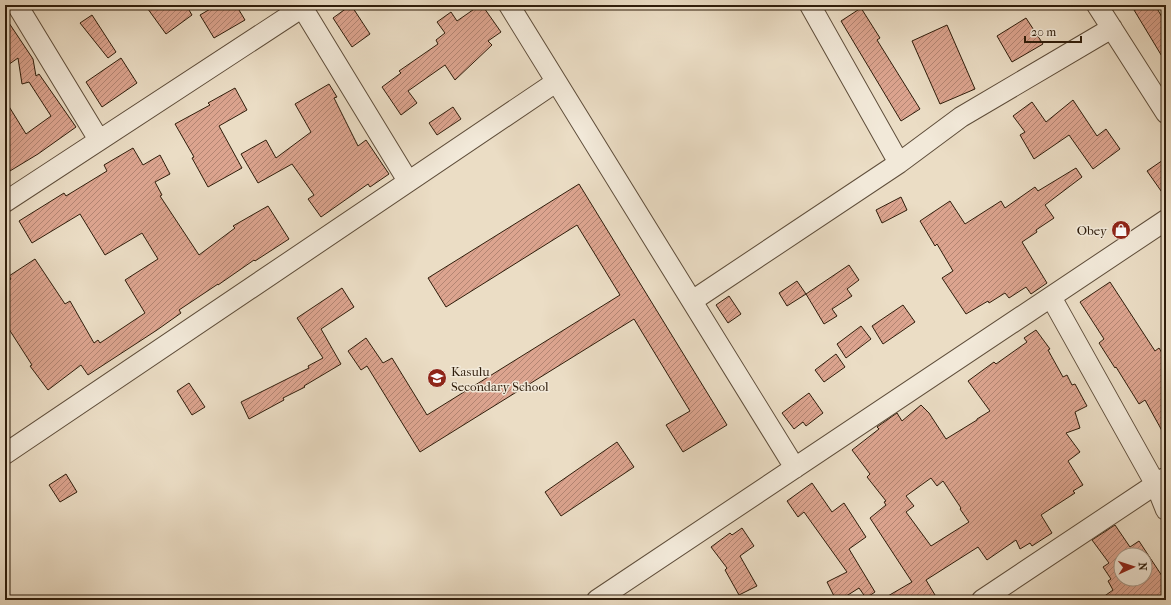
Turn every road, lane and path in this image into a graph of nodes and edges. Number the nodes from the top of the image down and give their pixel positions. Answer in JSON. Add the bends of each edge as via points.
{"nodes":[{"id":1,"x":17,"y":5,"type":"edge"},
{"id":2,"x":509,"y":5,"type":"edge"},
{"id":3,"x":810,"y":5,"type":"edge"},
{"id":4,"x":1097,"y":5,"type":"edge"},
{"id":5,"x":304,"y":6,"type":"edge"},
{"id":6,"x":1112,"y":28,"type":"junction"},
{"id":7,"x":556,"y":82,"type":"junction"},
{"id":8,"x":1166,"y":113,"type":"edge"},
{"id":9,"x":99,"y":140,"type":"junction"},
{"id":10,"x":899,"y":163,"type":"junction"},
{"id":11,"x":408,"y":181,"type":"junction"},
{"id":12,"x":5,"y":202,"type":"edge"},
{"id":13,"x":1166,"y":220,"type":"edge"},
{"id":14,"x":1050,"y":297,"type":"junction"},
{"id":15,"x":692,"y":301,"type":"junction"},
{"id":16,"x":5,"y":454,"type":"edge"},
{"id":17,"x":795,"y":468,"type":"junction"},
{"id":18,"x":1161,"y":481,"type":"edge"},
{"id":19,"x":1166,"y":510,"type":"edge"},
{"id":20,"x":606,"y":597,"type":"edge"},
{"id":21,"x":982,"y":600,"type":"edge"}],
"edges":[{"from":1,"to":9,"type":"street"},
{"from":2,"to":7,"type":"street"},
{"from":3,"to":10,"type":"street"},
{"from":4,"to":6,"type":"street"},
{"from":5,"to":9,"type":"street"},
{"from":5,"to":11,"type":"street"},
{"from":6,"to":8,"type":"street"},
{"from":6,"to":10,"type":"street","via":[[961,117]]},
{"from":7,"to":11,"type":"street"},
{"from":7,"to":15,"type":"street"},
{"from":9,"to":12,"type":"street"},
{"from":10,"to":15,"type":"street"},
{"from":11,"to":16,"type":"street"},
{"from":13,"to":14,"type":"street"},
{"from":14,"to":17,"type":"street"},
{"from":14,"to":18,"type":"street"},
{"from":15,"to":17,"type":"street"},
{"from":17,"to":20,"type":"street"},
{"from":18,"to":19,"type":"street"},
{"from":18,"to":21,"type":"street"}]}
